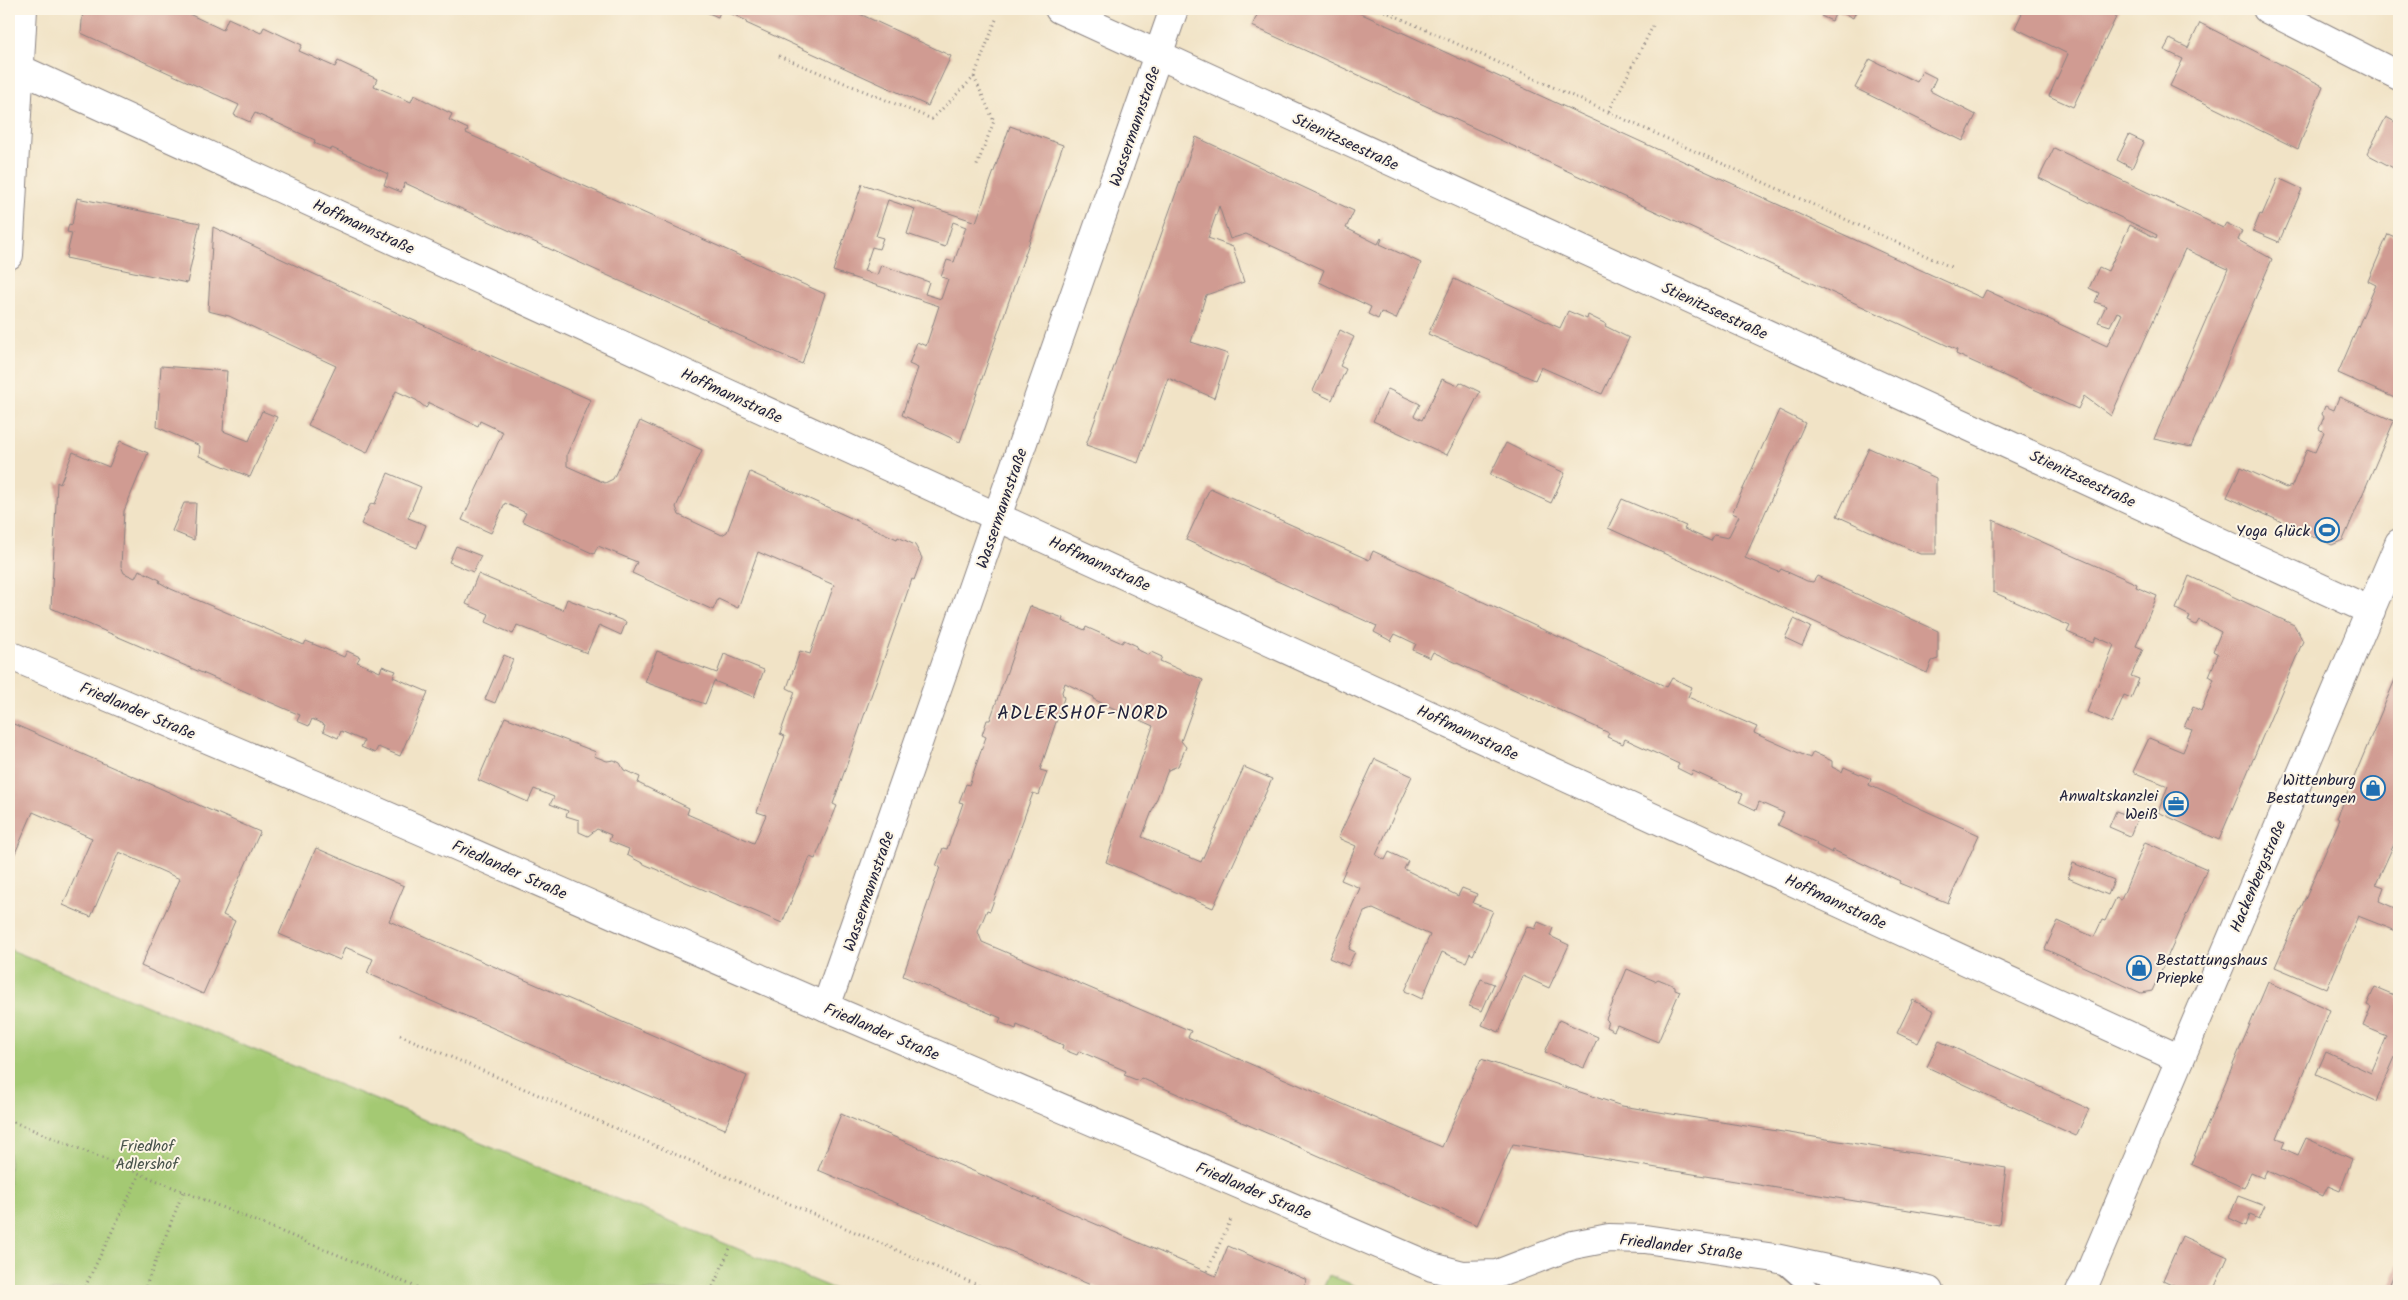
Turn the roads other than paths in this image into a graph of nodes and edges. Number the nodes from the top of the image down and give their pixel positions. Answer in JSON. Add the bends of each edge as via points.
{"nodes":[{"id":1,"x":23,"y":9,"type":"edge"},
{"id":2,"x":1059,"y":9,"type":"edge"},
{"id":3,"x":1174,"y":9,"type":"edge"},
{"id":4,"x":2267,"y":9,"type":"edge"},
{"id":5,"x":1158,"y":55,"type":"junction"},
{"id":6,"x":20,"y":69,"type":"junction"},
{"id":7,"x":2399,"y":76,"type":"edge"},
{"id":8,"x":9,"y":255,"type":"edge"},
{"id":9,"x":998,"y":516,"type":"junction"},
{"id":10,"x":2399,"y":543,"type":"edge"},
{"id":11,"x":2371,"y":610,"type":"junction"},
{"id":12,"x":9,"y":655,"type":"edge"},
{"id":13,"x":826,"y":1008,"type":"junction"},
{"id":14,"x":2180,"y":1059,"type":"junction"},
{"id":15,"x":1775,"y":1258,"type":"junction"},
{"id":16,"x":1813,"y":1291,"type":"edge"},
{"id":17,"x":1929,"y":1291,"type":"edge"},
{"id":18,"x":2080,"y":1291,"type":"edge"}],
"edges":[{"from":1,"to":6,"type":"street"},
{"from":2,"to":5,"type":"street","name":"Stienitzseestraße"},
{"from":3,"to":5,"type":"street","name":"Wassermannstraße"},
{"from":4,"to":7,"type":"street"},
{"from":5,"to":9,"type":"street","name":"Wassermannstraße"},
{"from":5,"to":11,"type":"street","name":"Stienitzseestraße"},
{"from":6,"to":8,"type":"street"},
{"from":6,"to":9,"type":"street","name":"Hoffmannstraße"},
{"from":9,"to":13,"type":"street","name":"Wassermannstraße"},
{"from":9,"to":14,"type":"street","name":"Hoffmannstraße"},
{"from":10,"to":11,"type":"street","name":"Hackenbergstraße"},
{"from":11,"to":14,"type":"street","name":"Hackenbergstraße"},
{"from":12,"to":13,"type":"street","name":"Friedlander Straße","via":[[328,790]]},
{"from":13,"to":15,"type":"street","name":"Friedlander Straße","via":[[1432,1266],[1463,1275],[1497,1274],[1573,1245],[1609,1238]]},
{"from":14,"to":18,"type":"street","name":"Hackenbergstraße"},
{"from":15,"to":16,"type":"lane"},
{"from":15,"to":17,"type":"street","name":"Friedlander Straße"}]}
